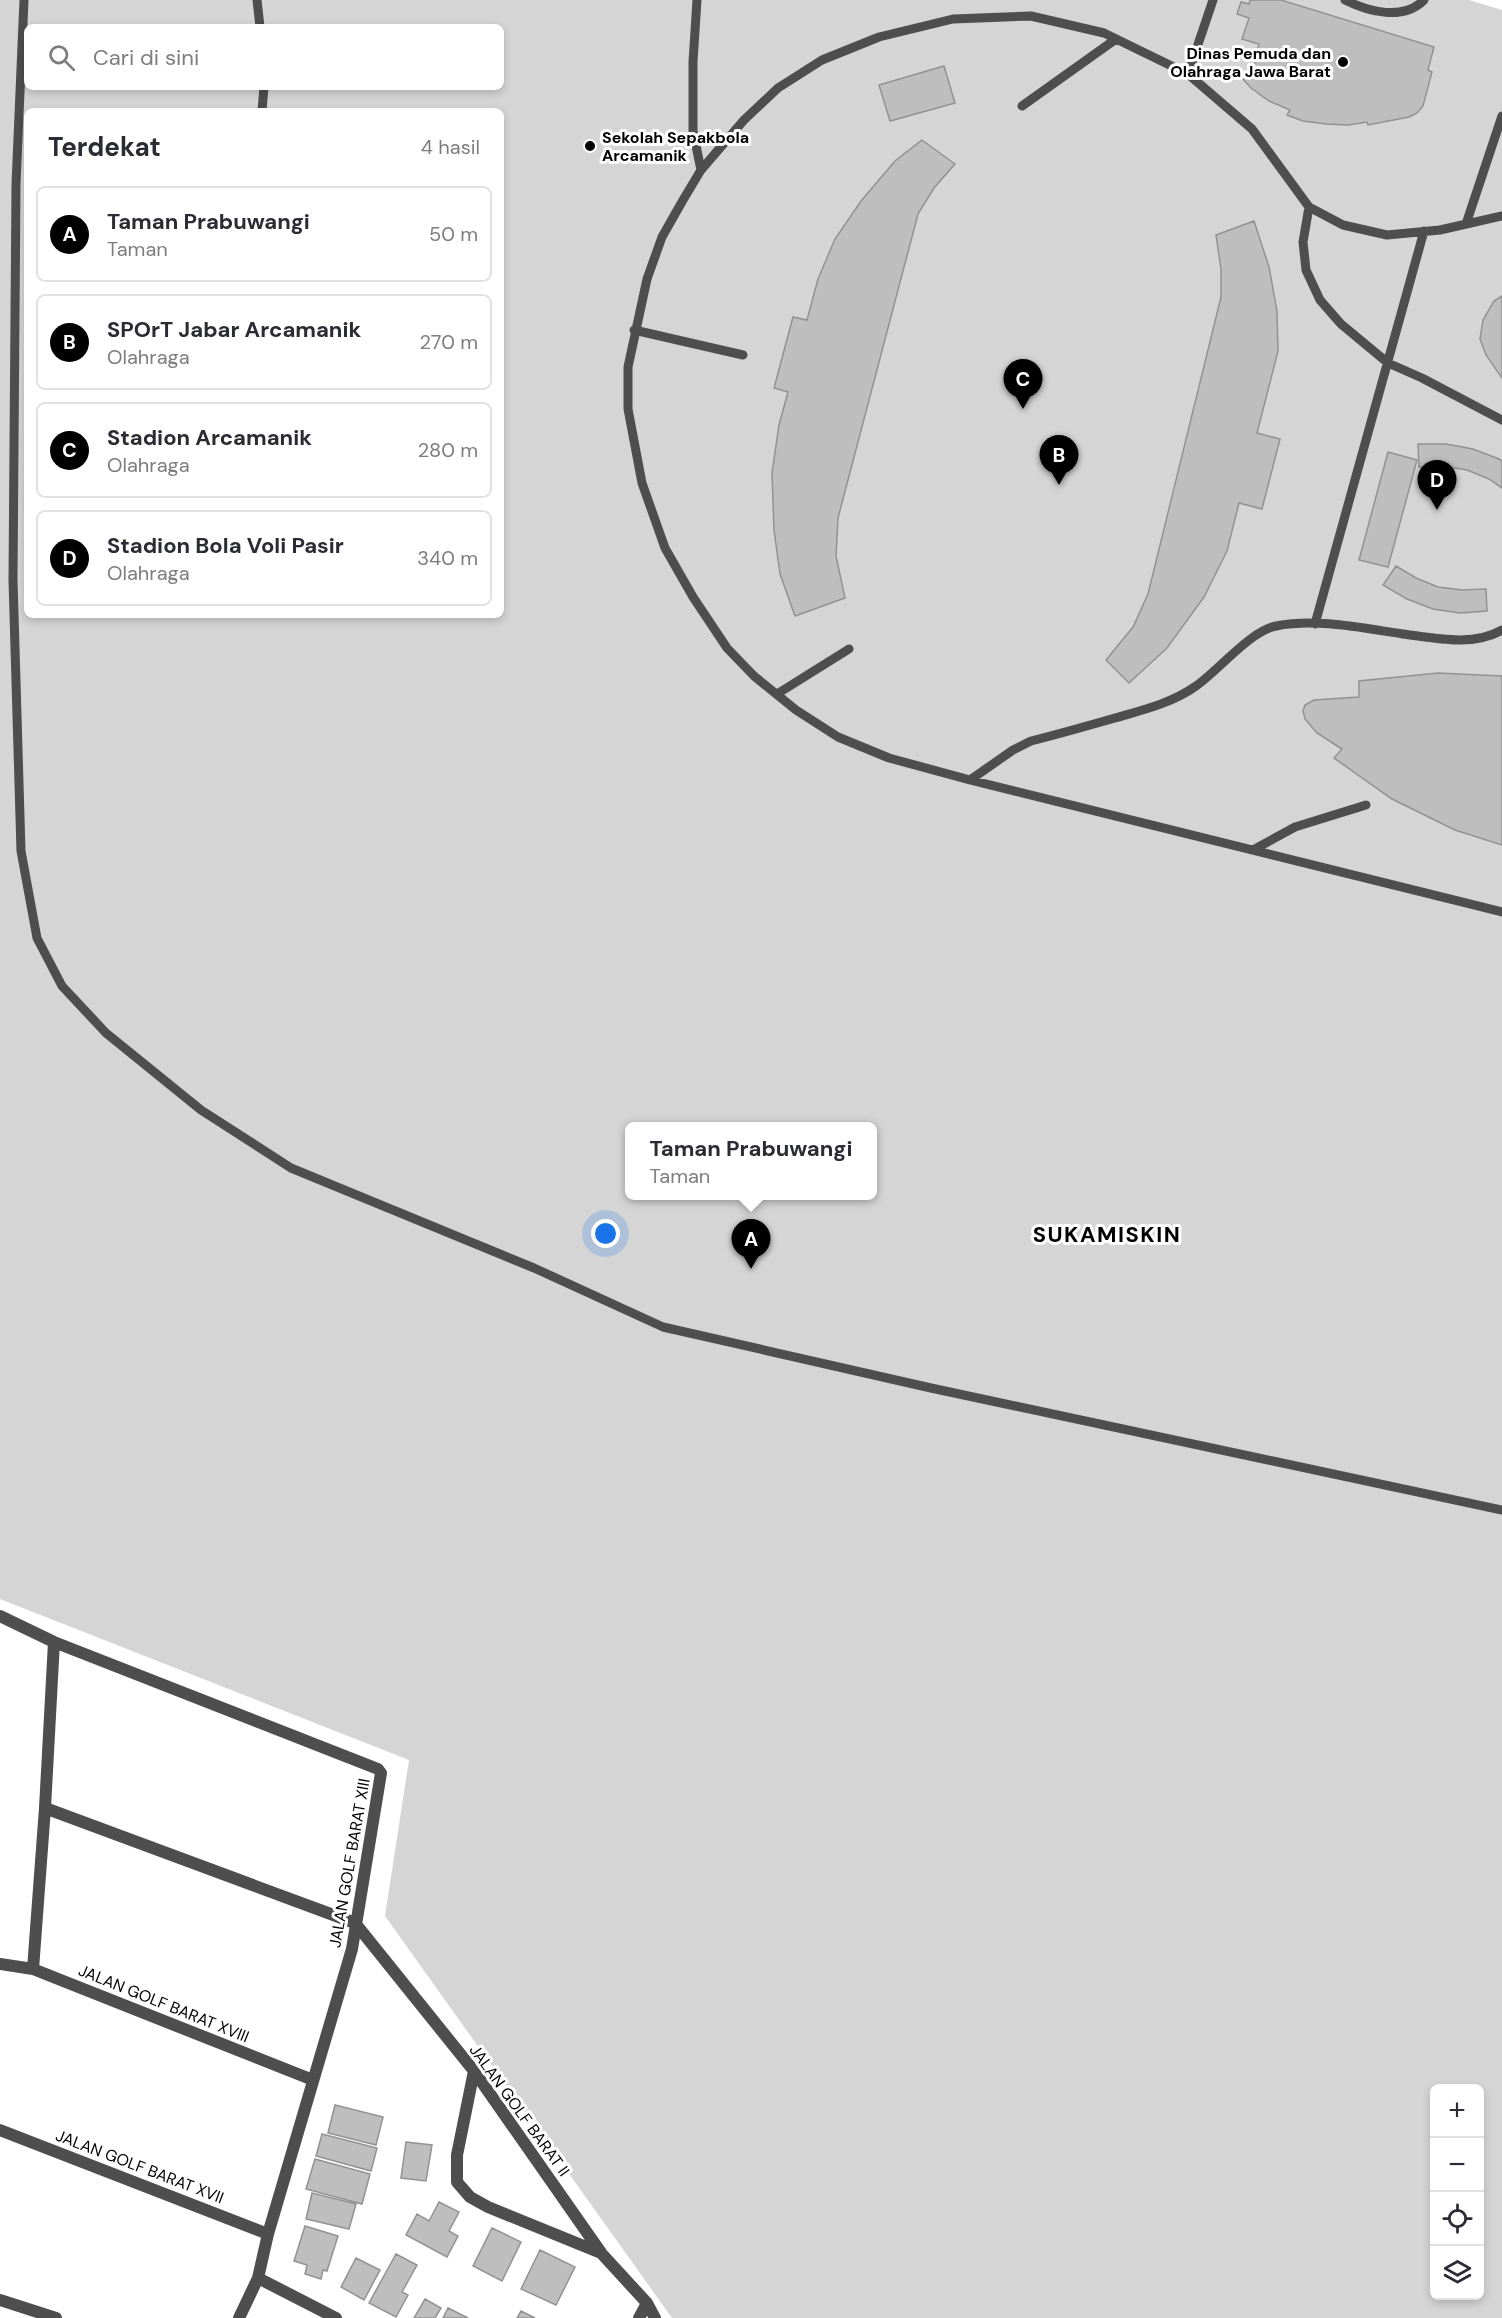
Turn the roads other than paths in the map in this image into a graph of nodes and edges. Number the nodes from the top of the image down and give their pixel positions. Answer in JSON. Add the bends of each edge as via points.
{"nodes":[{"id":1,"x":24,"y":0,"type":"edge"},
{"id":2,"x":257,"y":0,"type":"edge"},
{"id":3,"x":697,"y":0,"type":"edge"},
{"id":4,"x":1213,"y":0,"type":"edge"},
{"id":5,"x":1345,"y":0,"type":"edge"},
{"id":6,"x":1424,"y":0,"type":"edge"},
{"id":7,"x":260,"y":24,"type":"edge"},
{"id":8,"x":1116,"y":39,"type":"junction"},
{"id":9,"x":1188,"y":74,"type":"junction"},
{"id":10,"x":264,"y":90,"type":"edge"},
{"id":11,"x":1022,"y":106,"type":"dead end"},
{"id":12,"x":262,"y":108,"type":"edge"},
{"id":13,"x":1502,"y":116,"type":"edge"},
{"id":14,"x":701,"y":170,"type":"junction"},
{"id":15,"x":1310,"y":207,"type":"junction"},
{"id":16,"x":1502,"y":216,"type":"edge"},
{"id":17,"x":1466,"y":224,"type":"junction"},
{"id":18,"x":1424,"y":231,"type":"junction"},
{"id":19,"x":634,"y":330,"type":"junction"},
{"id":20,"x":744,"y":356,"type":"dead end"},
{"id":21,"x":1388,"y":363,"type":"junction"},
{"id":22,"x":1502,"y":420,"type":"edge"},
{"id":23,"x":1315,"y":624,"type":"junction"},
{"id":24,"x":1502,"y":630,"type":"edge"},
{"id":25,"x":849,"y":649,"type":"dead end"},
{"id":26,"x":777,"y":694,"type":"junction"},
{"id":27,"x":970,"y":780,"type":"junction"},
{"id":28,"x":1366,"y":805,"type":"dead end"},
{"id":29,"x":1252,"y":850,"type":"junction"},
{"id":30,"x":1502,"y":912,"type":"edge"},
{"id":31,"x":1502,"y":1510,"type":"edge"},
{"id":32,"x":0,"y":1616,"type":"edge"},
{"id":33,"x":54,"y":1642,"type":"junction"},
{"id":34,"x":45,"y":1808,"type":"junction"},
{"id":35,"x":355,"y":1923,"type":"junction"},
{"id":36,"x":0,"y":1964,"type":"edge"},
{"id":37,"x":33,"y":1969,"type":"junction"},
{"id":38,"x":474,"y":2071,"type":"junction"},
{"id":39,"x":313,"y":2080,"type":"junction"},
{"id":40,"x":0,"y":2130,"type":"edge"},
{"id":41,"x":268,"y":2234,"type":"junction"},
{"id":42,"x":602,"y":2254,"type":"junction"},
{"id":43,"x":258,"y":2277,"type":"junction"},
{"id":44,"x":0,"y":2300,"type":"edge"},
{"id":45,"x":647,"y":2303,"type":"junction"},
{"id":46,"x":56,"y":2318,"type":"edge"},
{"id":47,"x":239,"y":2318,"type":"edge"},
{"id":48,"x":336,"y":2318,"type":"edge"},
{"id":49,"x":639,"y":2318,"type":"edge"},
{"id":50,"x":655,"y":2318,"type":"edge"}],
"edges":[{"from":1,"to":31,"type":"lane","via":[[16,184],[13,580],[21,851],[37,939],[62,986],[106,1033],[201,1110],[291,1168],[534,1268],[663,1327]]},
{"from":2,"to":7,"type":"lane"},
{"from":3,"to":14,"type":"lane","via":[[693,131]]},
{"from":4,"to":9,"type":"lane"},
{"from":5,"to":6,"type":"lane","via":[[1358,7],[1396,14],[1416,8]]},
{"from":8,"to":9,"type":"lane"},
{"from":8,"to":11,"type":"lane"},
{"from":8,"to":14,"type":"lane","via":[[1031,16],[953,19],[879,37],[822,60],[778,87]]},
{"from":9,"to":15,"type":"lane","via":[[1252,129]]},
{"from":10,"to":12,"type":"lane"},
{"from":13,"to":17,"type":"lane"},
{"from":14,"to":19,"type":"lane","via":[[662,237]]},
{"from":15,"to":18,"type":"lane","via":[[1343,225],[1387,236]]},
{"from":15,"to":21,"type":"lane","via":[[1304,255],[1306,270],[1320,300],[1341,324]]},
{"from":16,"to":17,"type":"lane"},
{"from":17,"to":18,"type":"lane"},
{"from":18,"to":21,"type":"lane"},
{"from":19,"to":20,"type":"lane"},
{"from":19,"to":26,"type":"lane","via":[[628,367],[628,410],[642,483],[665,548],[727,648]]},
{"from":21,"to":22,"type":"lane"},
{"from":21,"to":23,"type":"lane"},
{"from":23,"to":24,"type":"lane","via":[[1443,639],[1469,639]]},
{"from":23,"to":27,"type":"lane","via":[[1274,626],[1258,634],[1196,687],[1175,698],[1031,741]]},
{"from":25,"to":26,"type":"lane"},
{"from":26,"to":27,"type":"lane","via":[[838,736],[889,758]]},
{"from":27,"to":29,"type":"lane"},
{"from":28,"to":29,"type":"lane","via":[[1295,827]]},
{"from":29,"to":30,"type":"lane"},
{"from":32,"to":33,"type":"street","name":"JALAN GOLF BARAT XIII"},
{"from":33,"to":34,"type":"street"},
{"from":33,"to":35,"type":"street","name":"JALAN GOLF BARAT XIII","via":[[378,1769],[381,1777]]},
{"from":34,"to":35,"type":"street"},
{"from":34,"to":37,"type":"street"},
{"from":35,"to":38,"type":"street","name":"JALAN GOLF BARAT II"},
{"from":35,"to":39,"type":"street","name":"JALAN GOLF BARAT XIII","via":[[352,1949]]},
{"from":36,"to":37,"type":"street","name":"JALAN GOLF BARAT XVIII"},
{"from":37,"to":39,"type":"street","name":"JALAN GOLF BARAT XVIII"},
{"from":38,"to":42,"type":"street","name":"JALAN GOLF BARAT II"},
{"from":38,"to":42,"type":"street","via":[[457,2155],[456,2182],[470,2197],[488,2207]]},
{"from":39,"to":41,"type":"street","name":"JALAN GOLF BARAT XIII"},
{"from":40,"to":41,"type":"street","name":"JALAN GOLF BARAT XVII"},
{"from":41,"to":43,"type":"street","name":"JALAN GOLF BARAT XIII"},
{"from":42,"to":45,"type":"street","name":"JALAN GOLF BARAT II"},
{"from":43,"to":47,"type":"street","name":"JALAN GOLF BARAT XIII"},
{"from":43,"to":48,"type":"street"},
{"from":44,"to":46,"type":"street"},
{"from":45,"to":49,"type":"street"},
{"from":45,"to":50,"type":"street","name":"JALAN GOLF BARAT II"}]}
